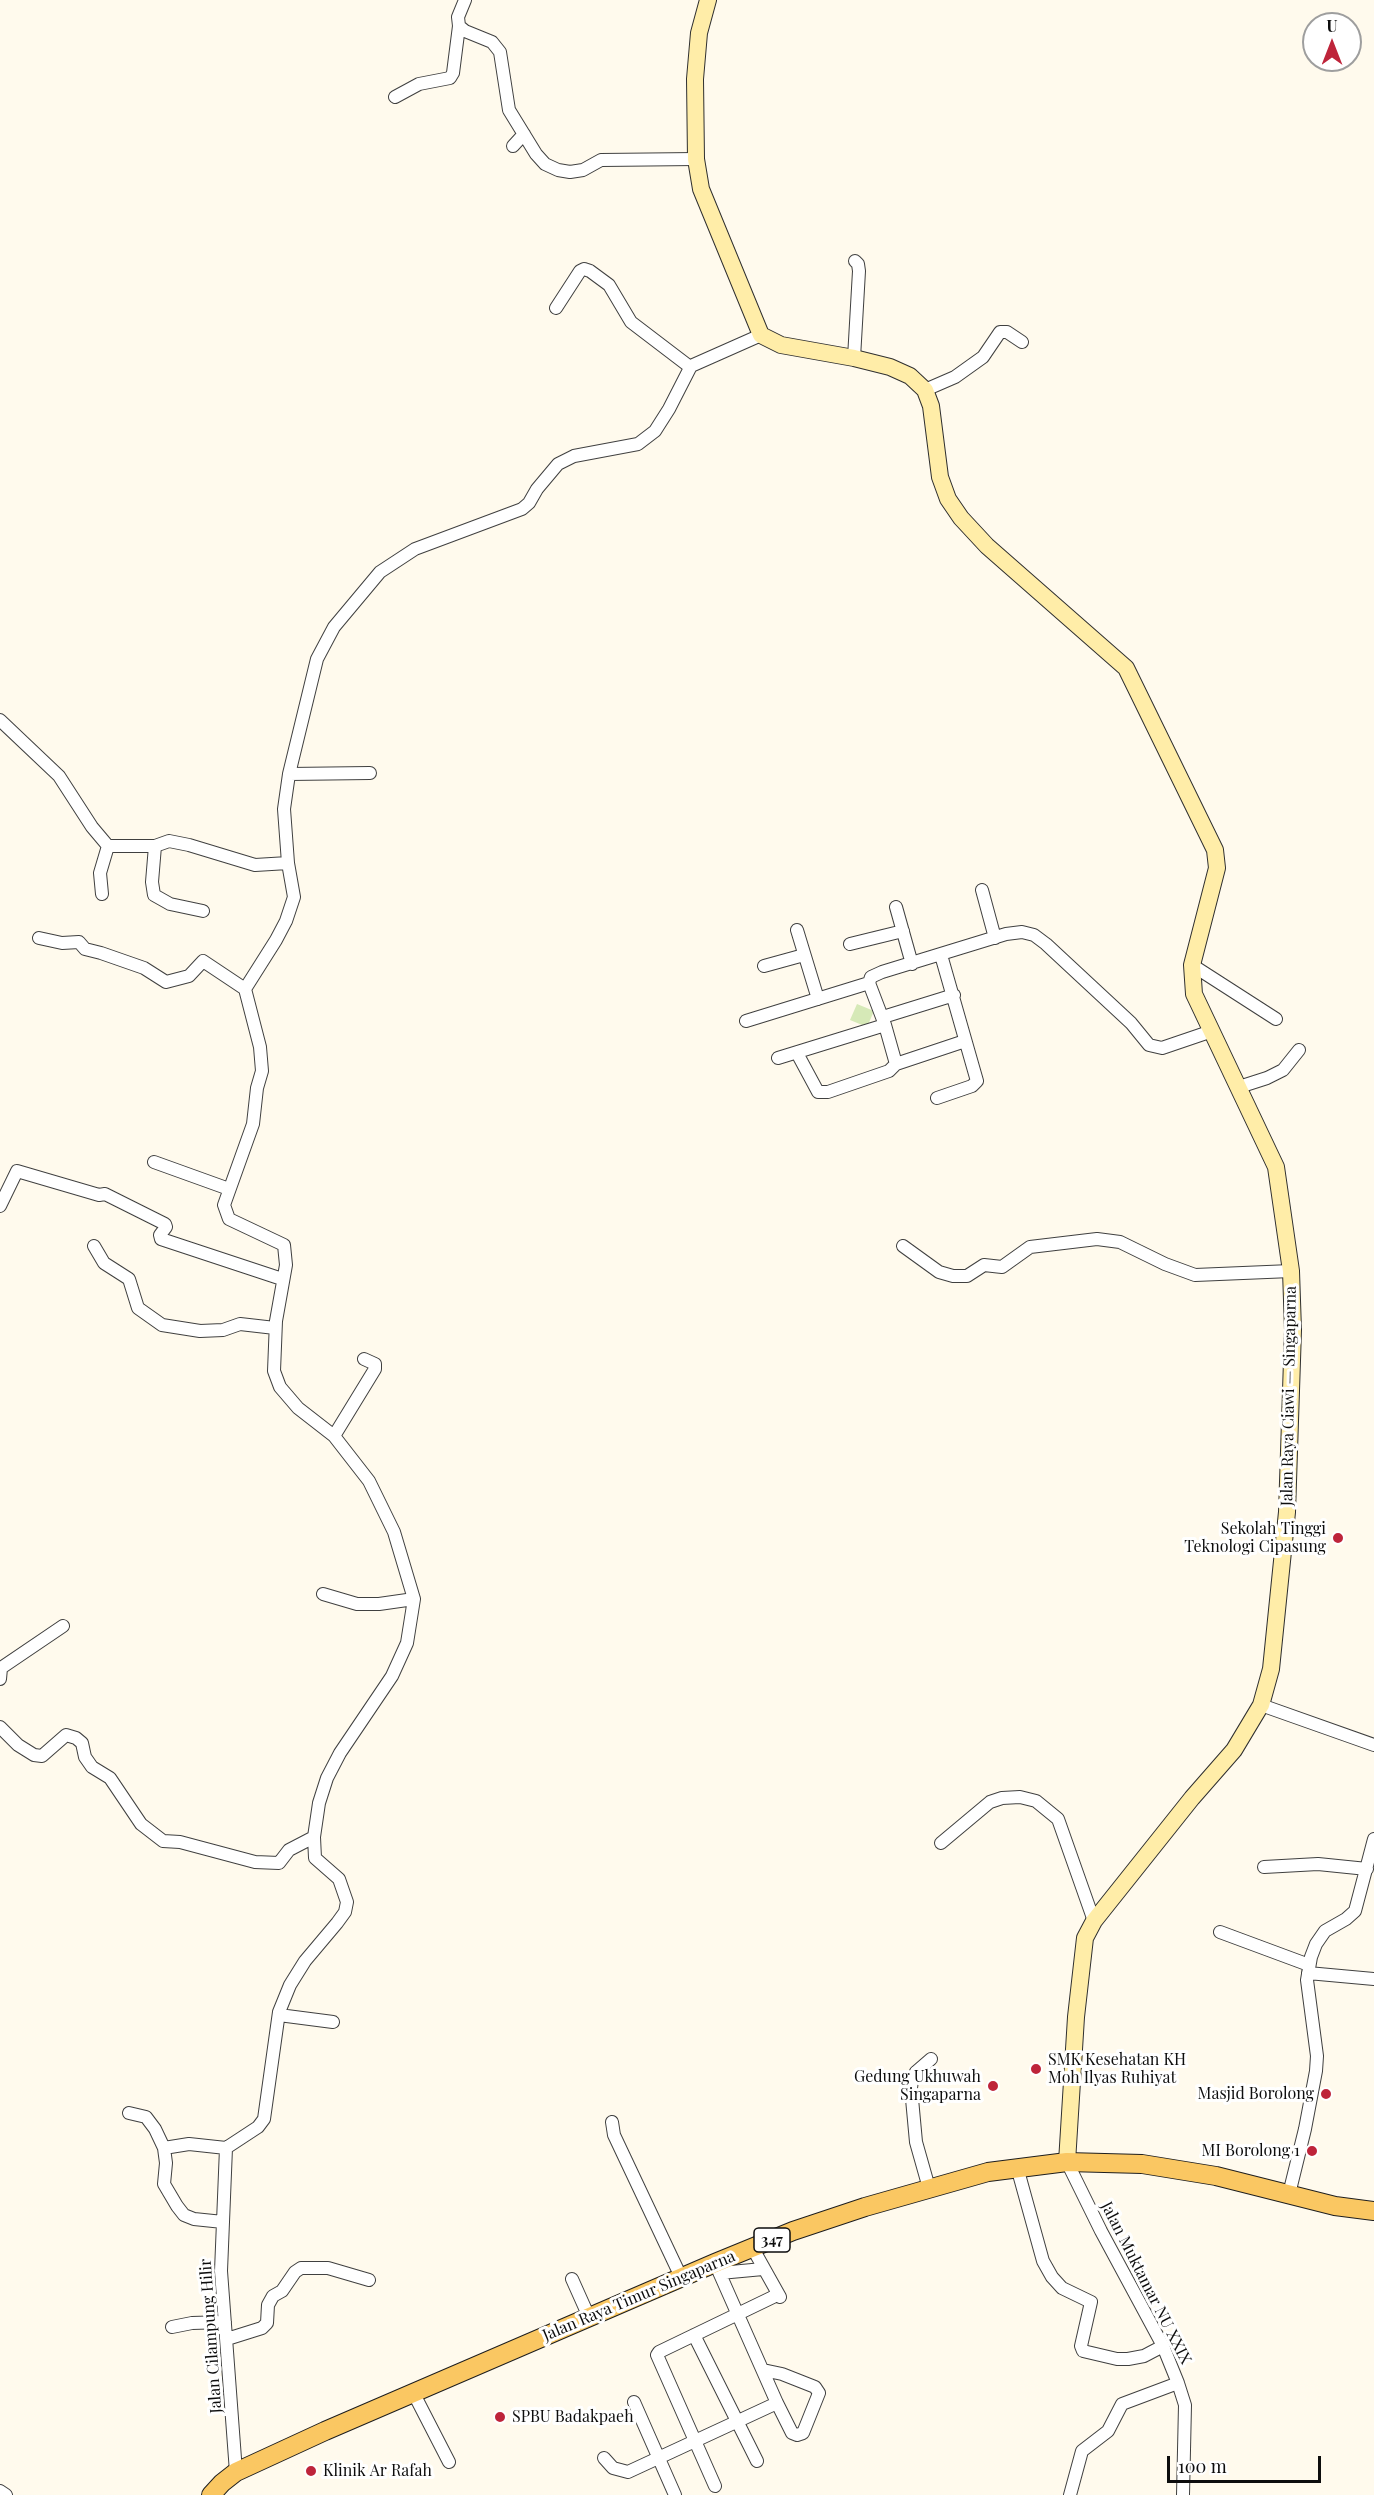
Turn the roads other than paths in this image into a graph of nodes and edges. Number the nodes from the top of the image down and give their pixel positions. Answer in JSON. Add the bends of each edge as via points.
{"nodes":[{"id":1,"x":465,"y":0,"type":"edge"},
{"id":2,"x":708,"y":0,"type":"edge"},
{"id":3,"x":458,"y":24,"type":"junction"},
{"id":4,"x":449,"y":38,"type":"dead end"},
{"id":5,"x":395,"y":97,"type":"dead end"},
{"id":6,"x":524,"y":134,"type":"junction"},
{"id":7,"x":513,"y":146,"type":"dead end"},
{"id":8,"x":696,"y":159,"type":"junction"},
{"id":9,"x":855,"y":261,"type":"dead end"},
{"id":10,"x":556,"y":308,"type":"dead end"},
{"id":11,"x":761,"y":335,"type":"junction"},
{"id":12,"x":1022,"y":342,"type":"dead end"},
{"id":13,"x":855,"y":358,"type":"junction"},
{"id":14,"x":690,"y":367,"type":"junction"},
{"id":15,"x":925,"y":390,"type":"junction"},
{"id":16,"x":0,"y":720,"type":"edge"},
{"id":17,"x":370,"y":773,"type":"dead end"},
{"id":18,"x":289,"y":774,"type":"junction"},
{"id":19,"x":108,"y":846,"type":"junction"},
{"id":20,"x":155,"y":846,"type":"junction"},
{"id":21,"x":288,"y":863,"type":"junction"},
{"id":22,"x":982,"y":890,"type":"dead end"},
{"id":23,"x":102,"y":894,"type":"dead end"},
{"id":24,"x":896,"y":907,"type":"dead end"},
{"id":25,"x":203,"y":911,"type":"dead end"},
{"id":26,"x":797,"y":930,"type":"dead end"},
{"id":27,"x":903,"y":931,"type":"junction"},
{"id":28,"x":39,"y":938,"type":"dead end"},
{"id":29,"x":995,"y":938,"type":"junction"},
{"id":30,"x":850,"y":944,"type":"dead end"},
{"id":31,"x":804,"y":955,"type":"junction"},
{"id":32,"x":941,"y":955,"type":"junction"},
{"id":33,"x":912,"y":964,"type":"junction"},
{"id":34,"x":1192,"y":965,"type":"junction"},
{"id":35,"x":764,"y":966,"type":"dead end"},
{"id":36,"x":869,"y":983,"type":"junction"},
{"id":37,"x":244,"y":989,"type":"junction"},
{"id":38,"x":954,"y":995,"type":"junction"},
{"id":39,"x":818,"y":999,"type":"junction"},
{"id":40,"x":1276,"y":1019,"type":"dead end"},
{"id":41,"x":746,"y":1021,"type":"dead end"},
{"id":42,"x":884,"y":1021,"type":"junction"},
{"id":43,"x":1212,"y":1031,"type":"junction"},
{"id":44,"x":965,"y":1041,"type":"junction"},
{"id":45,"x":1299,"y":1050,"type":"dead end"},
{"id":46,"x":797,"y":1053,"type":"junction"},
{"id":47,"x":778,"y":1058,"type":"dead end"},
{"id":48,"x":896,"y":1064,"type":"junction"},
{"id":49,"x":1239,"y":1088,"type":"junction"},
{"id":50,"x":937,"y":1098,"type":"dead end"},
{"id":51,"x":154,"y":1162,"type":"dead end"},
{"id":52,"x":229,"y":1189,"type":"junction"},
{"id":53,"x":0,"y":1206,"type":"edge"},
{"id":54,"x":94,"y":1246,"type":"dead end"},
{"id":55,"x":903,"y":1246,"type":"dead end"},
{"id":56,"x":1291,"y":1271,"type":"junction"},
{"id":57,"x":282,"y":1279,"type":"junction"},
{"id":58,"x":275,"y":1328,"type":"junction"},
{"id":59,"x":364,"y":1359,"type":"dead end"},
{"id":60,"x":334,"y":1436,"type":"junction"},
{"id":61,"x":323,"y":1594,"type":"dead end"},
{"id":62,"x":414,"y":1599,"type":"junction"},
{"id":63,"x":63,"y":1626,"type":"dead end"},
{"id":64,"x":0,"y":1679,"type":"edge"},
{"id":65,"x":1261,"y":1705,"type":"junction"},
{"id":66,"x":0,"y":1727,"type":"edge"},
{"id":67,"x":1374,"y":1744,"type":"edge"},
{"id":68,"x":314,"y":1837,"type":"junction"},
{"id":69,"x":1374,"y":1839,"type":"edge"},
{"id":70,"x":942,"y":1843,"type":"dead end"},
{"id":71,"x":1264,"y":1867,"type":"dead end"},
{"id":72,"x":1367,"y":1869,"type":"junction"},
{"id":73,"x":1094,"y":1921,"type":"junction"},
{"id":74,"x":1220,"y":1932,"type":"dead end"},
{"id":75,"x":1309,"y":1969,"type":"junction"},
{"id":76,"x":1374,"y":1979,"type":"edge"},
{"id":77,"x":279,"y":2015,"type":"junction"},
{"id":78,"x":333,"y":2022,"type":"dead end"},
{"id":79,"x":931,"y":2059,"type":"dead end"},
{"id":80,"x":129,"y":2113,"type":"dead end"},
{"id":81,"x":612,"y":2122,"type":"dead end"},
{"id":82,"x":164,"y":2148,"type":"junction"},
{"id":83,"x":226,"y":2148,"type":"junction"},
{"id":84,"x":1067,"y":2162,"type":"junction"},
{"id":85,"x":1017,"y":2167,"type":"junction"},
{"id":86,"x":929,"y":2188,"type":"junction"},
{"id":87,"x":1289,"y":2194,"type":"junction"},
{"id":88,"x":1374,"y":2211,"type":"edge"},
{"id":89,"x":223,"y":2222,"type":"junction"},
{"id":90,"x":753,"y":2247,"type":"junction"},
{"id":91,"x":718,"y":2268,"type":"junction"},
{"id":92,"x":763,"y":2269,"type":"junction"},
{"id":93,"x":681,"y":2277,"type":"junction"},
{"id":94,"x":572,"y":2278,"type":"dead end"},
{"id":95,"x":369,"y":2280,"type":"dead end"},
{"id":96,"x":738,"y":2315,"type":"junction"},
{"id":97,"x":588,"y":2317,"type":"junction"},
{"id":98,"x":225,"y":2322,"type":"junction"},
{"id":99,"x":172,"y":2327,"type":"dead end"},
{"id":100,"x":694,"y":2335,"type":"junction"},
{"id":101,"x":227,"y":2339,"type":"junction"},
{"id":102,"x":1163,"y":2346,"type":"junction"},
{"id":103,"x":763,"y":2370,"type":"junction"},
{"id":104,"x":1178,"y":2383,"type":"junction"},
{"id":105,"x":414,"y":2394,"type":"junction"},
{"id":106,"x":634,"y":2402,"type":"dead end"},
{"id":107,"x":777,"y":2403,"type":"junction"},
{"id":108,"x":736,"y":2423,"type":"junction"},
{"id":109,"x":696,"y":2442,"type":"junction"},
{"id":110,"x":604,"y":2458,"type":"dead end"},
{"id":111,"x":659,"y":2458,"type":"junction"},
{"id":112,"x":757,"y":2461,"type":"dead end"},
{"id":113,"x":449,"y":2462,"type":"dead end"},
{"id":114,"x":236,"y":2472,"type":"junction"},
{"id":115,"x":715,"y":2486,"type":"dead end"},
{"id":116,"x":0,"y":2491,"type":"edge"},
{"id":117,"x":6,"y":2495,"type":"edge"},
{"id":118,"x":211,"y":2495,"type":"edge"},
{"id":119,"x":675,"y":2495,"type":"edge"},
{"id":120,"x":1070,"y":2495,"type":"edge"},
{"id":121,"x":1183,"y":2495,"type":"edge"}],
"edges":[{"from":1,"to":3,"type":"street"},
{"from":2,"to":8,"type":"main road","via":[[699,33],[695,79]]},
{"from":3,"to":4,"type":"street"},
{"from":3,"to":5,"type":"street","via":[[450,78],[419,84]]},
{"from":3,"to":6,"type":"street","via":[[492,42],[500,51],[509,110]]},
{"from":6,"to":7,"type":"street"},
{"from":6,"to":8,"type":"street","via":[[545,164],[570,172],[601,160]]},
{"from":8,"to":11,"type":"main road","via":[[701,189]]},
{"from":9,"to":13,"type":"street","via":[[859,271]]},
{"from":10,"to":14,"type":"street","via":[[580,271],[590,271],[609,285],[631,322]]},
{"from":11,"to":13,"type":"main road","via":[[782,345]]},
{"from":11,"to":14,"type":"street"},
{"from":12,"to":15,"type":"street","via":[[1000,332],[983,357],[956,377]]},
{"from":13,"to":15,"type":"main road","via":[[890,366],[910,376]]},
{"from":14,"to":18,"type":"street","via":[[655,431],[638,444],[574,456],[558,464],[522,509],[415,549],[380,572],[334,627],[317,659]]},
{"from":15,"to":34,"type":"main road","name":"Jalan Raya Ciawi — Singaparna","via":[[931,406],[940,477],[948,499],[987,546],[1126,668],[1215,850],[1217,868]]},
{"from":16,"to":19,"type":"street","via":[[59,776]]},
{"from":17,"to":18,"type":"street"},
{"from":18,"to":21,"type":"street","via":[[284,809]]},
{"from":19,"to":20,"type":"street"},
{"from":19,"to":23,"type":"street","via":[[100,873]]},
{"from":20,"to":21,"type":"street","via":[[169,842],[189,845],[255,865]]},
{"from":20,"to":25,"type":"street","via":[[154,895],[171,904]]},
{"from":21,"to":37,"type":"street","via":[[294,897],[286,921]]},
{"from":22,"to":29,"type":"street"},
{"from":24,"to":27,"type":"street"},
{"from":26,"to":31,"type":"street"},
{"from":27,"to":30,"type":"street"},
{"from":27,"to":33,"type":"street"},
{"from":28,"to":37,"type":"street","via":[[79,942],[85,949],[144,968],[166,982],[189,976],[203,961]]},
{"from":29,"to":32,"type":"street"},
{"from":29,"to":43,"type":"street","via":[[1022,932],[1034,935],[1131,1023],[1149,1046],[1162,1048]]},
{"from":31,"to":35,"type":"street"},
{"from":31,"to":39,"type":"street"},
{"from":32,"to":33,"type":"street"},
{"from":32,"to":38,"type":"street"},
{"from":33,"to":36,"type":"street","via":[[871,977]]},
{"from":34,"to":40,"type":"street"},
{"from":34,"to":43,"type":"main road","name":"Jalan Raya Ciawi — Singaparna","via":[[1194,994]]},
{"from":36,"to":39,"type":"street"},
{"from":36,"to":42,"type":"street"},
{"from":37,"to":52,"type":"street","via":[[260,1047],[262,1071],[253,1124]]},
{"from":38,"to":42,"type":"street"},
{"from":38,"to":44,"type":"street"},
{"from":39,"to":41,"type":"street"},
{"from":42,"to":46,"type":"street"},
{"from":42,"to":48,"type":"street"},
{"from":43,"to":49,"type":"main road","name":"Jalan Raya Ciawi — Singaparna"},
{"from":44,"to":48,"type":"street"},
{"from":44,"to":50,"type":"street","via":[[977,1082]]},
{"from":45,"to":49,"type":"street","via":[[1283,1070]]},
{"from":46,"to":47,"type":"street"},
{"from":46,"to":48,"type":"street","via":[[820,1093],[889,1071]]},
{"from":49,"to":56,"type":"main road","name":"Jalan Raya Ciawi — Singaparna","via":[[1276,1167]]},
{"from":51,"to":52,"type":"street"},
{"from":52,"to":57,"type":"street","via":[[224,1205],[229,1219],[284,1245],[286,1265]]},
{"from":53,"to":57,"type":"street","via":[[17,1171],[105,1194],[165,1224],[161,1239]]},
{"from":54,"to":58,"type":"street","via":[[104,1263],[129,1279],[138,1308],[162,1325],[200,1331],[224,1330],[240,1324]]},
{"from":55,"to":56,"type":"street","via":[[939,1272],[953,1276],[967,1276],[984,1266],[1002,1267],[1030,1247],[1097,1239],[1120,1242],[1194,1275]]},
{"from":56,"to":65,"type":"main road","name":"Jalan Raya Ciawi — Singaparna","via":[[1287,1512],[1271,1669]]},
{"from":57,"to":58,"type":"street"},
{"from":58,"to":60,"type":"street","via":[[274,1371],[280,1387],[298,1408]]},
{"from":59,"to":60,"type":"street","via":[[375,1364],[375,1369]]},
{"from":60,"to":62,"type":"street","via":[[374,1491],[394,1532]]},
{"from":61,"to":62,"type":"street","via":[[357,1604]]},
{"from":62,"to":68,"type":"street","via":[[407,1643],[392,1676],[327,1778]]},
{"from":63,"to":64,"type":"street","via":[[1,1668]]},
{"from":65,"to":67,"type":"street"},
{"from":65,"to":73,"type":"main road","name":"Jalan Raya Ciawi — Singaparna","via":[[1233,1750]]},
{"from":66,"to":68,"type":"street","via":[[34,1755],[42,1756],[66,1735],[76,1738],[92,1767],[110,1778],[141,1824],[163,1841],[255,1862],[279,1863],[289,1850]]},
{"from":68,"to":77,"type":"street","via":[[315,1858],[339,1879],[347,1902],[337,1923],[290,1985]]},
{"from":69,"to":72,"type":"street"},
{"from":70,"to":73,"type":"street","via":[[990,1802],[1009,1797],[1036,1801],[1058,1819]]},
{"from":71,"to":72,"type":"street","via":[[1318,1864]]},
{"from":72,"to":75,"type":"street","via":[[1355,1911],[1325,1931],[1316,1944]]},
{"from":73,"to":84,"type":"main road","name":"Jalan Raya Ciawi — Singaparna","via":[[1083,1947]]},
{"from":74,"to":75,"type":"street"},
{"from":75,"to":76,"type":"street"},
{"from":75,"to":87,"type":"street","via":[[1316,2071]]},
{"from":77,"to":78,"type":"street"},
{"from":77,"to":83,"type":"street","via":[[264,2119]]},
{"from":79,"to":86,"type":"street","via":[[916,2072],[911,2088],[916,2142]]},
{"from":80,"to":82,"type":"street","via":[[147,2117]]},
{"from":81,"to":93,"type":"street","via":[[617,2141]]},
{"from":82,"to":83,"type":"street"},
{"from":82,"to":89,"type":"street","via":[[164,2184],[184,2215]]},
{"from":83,"to":89,"type":"street","name":"Jalan Cilampung Hilir"},
{"from":84,"to":85,"type":"main road","name":"Jalan Raya Timur Singaparna","number":"347"},
{"from":84,"to":87,"type":"main road","name":"Jalan Raya Timur Singaparna","number":"347","via":[[1142,2164],[1216,2176]]},
{"from":84,"to":102,"type":"street","name":"Jalan Muktamar NU XXIX"},
{"from":85,"to":86,"type":"main road","name":"Jalan Raya Timur Singaparna","number":"347"},
{"from":85,"to":102,"type":"street","via":[[1043,2261],[1062,2288],[1091,2302],[1083,2351],[1128,2359]]},
{"from":86,"to":90,"type":"main road","name":"Jalan Raya Timur Singaparna","number":"347"},
{"from":87,"to":88,"type":"main road","name":"Jalan Raya Timur Singaparna","number":"347"},
{"from":89,"to":98,"type":"street","name":"Jalan Cilampung Hilir"},
{"from":90,"to":91,"type":"main road","name":"Jalan Raya Timur Singaparna","number":"347"},
{"from":90,"to":92,"type":"street"},
{"from":91,"to":92,"type":"street"},
{"from":91,"to":93,"type":"main road","name":"Jalan Raya Timur Singaparna","number":"347"},
{"from":91,"to":96,"type":"street"},
{"from":92,"to":96,"type":"street","via":[[776,2297]]},
{"from":93,"to":97,"type":"main road","name":"Jalan Raya Timur Singaparna","number":"347"},
{"from":94,"to":97,"type":"street"},
{"from":95,"to":101,"type":"street","via":[[328,2268],[301,2268],[273,2296],[267,2323],[262,2328]]},
{"from":96,"to":100,"type":"street"},
{"from":96,"to":103,"type":"street"},
{"from":97,"to":105,"type":"main road","name":"Jalan Raya Timur Singaparna","number":"347"},
{"from":98,"to":99,"type":"street"},
{"from":98,"to":101,"type":"street","name":"Jalan Cilampung Hilir"},
{"from":100,"to":108,"type":"street"},
{"from":100,"to":109,"type":"street","via":[[657,2355]]},
{"from":101,"to":114,"type":"street","name":"Jalan Cilampung Hilir"},
{"from":102,"to":104,"type":"street","name":"Jalan Muktamar NU XXIX"},
{"from":103,"to":107,"type":"street"},
{"from":103,"to":107,"type":"street","via":[[815,2387],[819,2394],[806,2429],[797,2435],[792,2433]]},
{"from":104,"to":120,"type":"street","via":[[1122,2404],[1108,2431],[1082,2451]]},
{"from":104,"to":121,"type":"street","name":"Jalan Muktamar NU XXIX","via":[[1185,2405]]},
{"from":105,"to":113,"type":"street"},
{"from":105,"to":114,"type":"main road","name":"Jalan Raya Timur Singaparna","number":"347"},
{"from":106,"to":111,"type":"street"},
{"from":107,"to":108,"type":"street"},
{"from":108,"to":109,"type":"street"},
{"from":108,"to":112,"type":"street"},
{"from":109,"to":111,"type":"street"},
{"from":109,"to":115,"type":"street"},
{"from":110,"to":111,"type":"street","via":[[613,2468],[628,2472]]},
{"from":111,"to":119,"type":"street"},
{"from":114,"to":118,"type":"main road","name":"Jalan Raya Timur Singaparna","number":"347"},
{"from":116,"to":117,"type":"street"}]}
